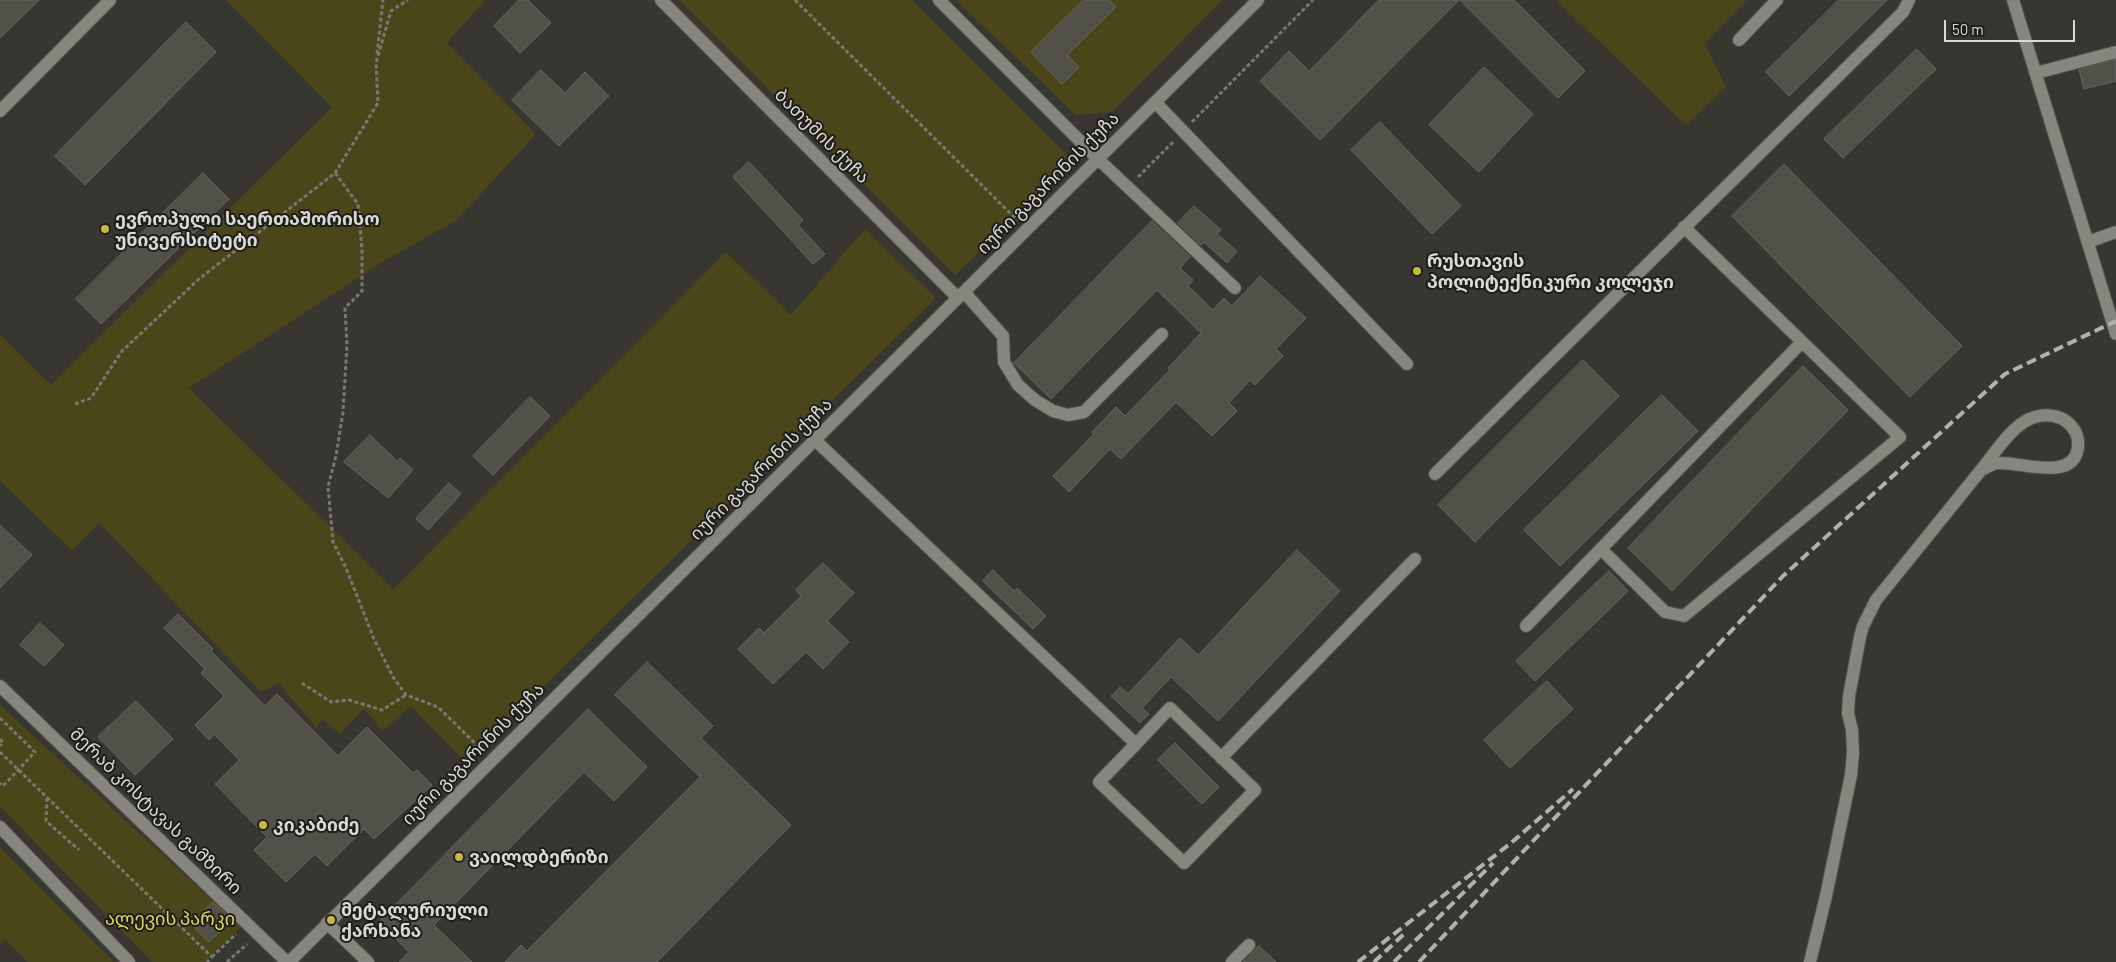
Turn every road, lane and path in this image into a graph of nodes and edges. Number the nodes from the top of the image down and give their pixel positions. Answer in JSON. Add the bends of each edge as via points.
{"nodes":[{"id":1,"x":110,"y":0,"type":"edge"},
{"id":2,"x":383,"y":0,"type":"edge"},
{"id":3,"x":408,"y":0,"type":"edge"},
{"id":4,"x":661,"y":0,"type":"edge"},
{"id":5,"x":795,"y":0,"type":"edge"},
{"id":6,"x":939,"y":0,"type":"edge"},
{"id":7,"x":1258,"y":0,"type":"edge"},
{"id":8,"x":1313,"y":0,"type":"edge"},
{"id":9,"x":1777,"y":0,"type":"edge"},
{"id":10,"x":1909,"y":0,"type":"edge"},
{"id":11,"x":2013,"y":0,"type":"edge"},
{"id":12,"x":1739,"y":40,"type":"dead end"},
{"id":13,"x":2116,"y":52,"type":"edge"},
{"id":14,"x":376,"y":63,"type":"junction"},
{"id":15,"x":2036,"y":73,"type":"junction"},
{"id":16,"x":1155,"y":102,"type":"junction"},
{"id":17,"x":0,"y":111,"type":"edge"},
{"id":18,"x":1184,"y":131,"type":"junction"},
{"id":19,"x":1098,"y":159,"type":"junction"},
{"id":20,"x":335,"y":173,"type":"junction"},
{"id":21,"x":1128,"y":187,"type":"junction"},
{"id":22,"x":1684,"y":227,"type":"junction"},
{"id":23,"x":1026,"y":230,"type":"junction"},
{"id":24,"x":2116,"y":232,"type":"edge"},
{"id":25,"x":2088,"y":242,"type":"junction"},
{"id":26,"x":1235,"y":288,"type":"dead end"},
{"id":27,"x":961,"y":295,"type":"junction"},
{"id":28,"x":1162,"y":334,"type":"dead end"},
{"id":29,"x":2116,"y":334,"type":"edge"},
{"id":30,"x":1802,"y":342,"type":"junction"},
{"id":31,"x":1407,"y":364,"type":"dead end"},
{"id":32,"x":75,"y":404,"type":"dead end"},
{"id":33,"x":815,"y":440,"type":"junction"},
{"id":34,"x":1980,"y":471,"type":"junction"},
{"id":35,"x":1435,"y":474,"type":"dead end"},
{"id":36,"x":1601,"y":549,"type":"junction"},
{"id":37,"x":1415,"y":559,"type":"dead end"},
{"id":38,"x":1526,"y":626,"type":"dead end"},
{"id":39,"x":302,"y":682,"type":"dead end"},
{"id":40,"x":0,"y":686,"type":"edge"},
{"id":41,"x":406,"y":695,"type":"junction"},
{"id":42,"x":0,"y":718,"type":"edge"},
{"id":43,"x":0,"y":740,"type":"edge"},
{"id":44,"x":1136,"y":744,"type":"junction"},
{"id":45,"x":0,"y":746,"type":"edge"},
{"id":46,"x":0,"y":752,"type":"edge"},
{"id":47,"x":1221,"y":758,"type":"junction"},
{"id":48,"x":492,"y":760,"type":"junction"},
{"id":49,"x":18,"y":770,"type":"junction"},
{"id":50,"x":0,"y":783,"type":"edge"},
{"id":51,"x":47,"y":798,"type":"junction"},
{"id":52,"x":0,"y":827,"type":"edge"},
{"id":53,"x":79,"y":850,"type":"dead end"},
{"id":54,"x":248,"y":923,"type":"junction"},
{"id":55,"x":327,"y":923,"type":"junction"},
{"id":56,"x":258,"y":933,"type":"junction"},
{"id":57,"x":1248,"y":945,"type":"dead end"},
{"id":58,"x":212,"y":958,"type":"junction"},
{"id":59,"x":129,"y":962,"type":"edge"},
{"id":60,"x":207,"y":962,"type":"edge"},
{"id":61,"x":228,"y":962,"type":"edge"},
{"id":62,"x":288,"y":962,"type":"edge"},
{"id":63,"x":368,"y":962,"type":"edge"},
{"id":64,"x":1232,"y":962,"type":"edge"},
{"id":65,"x":1810,"y":962,"type":"edge"}],
"edges":[{"from":1,"to":17,"type":"street"},
{"from":2,"to":14,"type":"path"},
{"from":3,"to":14,"type":"path","via":[[391,12]]},
{"from":4,"to":27,"type":"street","name":"ბათუმის ქუჩა"},
{"from":5,"to":23,"type":"path"},
{"from":6,"to":19,"type":"street"},
{"from":7,"to":16,"type":"street","name":"იური გაგარინის ქუჩა"},
{"from":8,"to":18,"type":"path"},
{"from":9,"to":12,"type":"street"},
{"from":10,"to":22,"type":"street","via":[[1903,12]]},
{"from":11,"to":15,"type":"street"},
{"from":13,"to":15,"type":"street"},
{"from":14,"to":20,"type":"path","via":[[378,103]]},
{"from":15,"to":25,"type":"street"},
{"from":16,"to":18,"type":"street"},
{"from":16,"to":19,"type":"street","name":"იური გაგარინის ქუჩა"},
{"from":18,"to":21,"type":"path"},
{"from":18,"to":31,"type":"street"},
{"from":19,"to":21,"type":"street"},
{"from":19,"to":23,"type":"street","name":"იური გაგარინის ქუჩა"},
{"from":20,"to":32,"type":"path","via":[[199,279],[122,351],[91,398]]},
{"from":20,"to":41,"type":"path","via":[[358,204],[362,291],[345,308],[347,344],[343,412],[328,487],[333,542],[374,639]]},
{"from":21,"to":26,"type":"street"},
{"from":22,"to":30,"type":"street"},
{"from":22,"to":35,"type":"street"},
{"from":23,"to":27,"type":"street","name":"იური გაგარინის ქუჩა"},
{"from":24,"to":25,"type":"street"},
{"from":25,"to":29,"type":"street"},
{"from":27,"to":28,"type":"street","name":"ბათუმის ქუჩა","via":[[1003,336],[1004,362],[1018,385],[1053,411],[1068,415],[1084,412]]},
{"from":27,"to":33,"type":"street","name":"იური გაგარინის ქუჩა"},
{"from":30,"to":36,"type":"street"},
{"from":30,"to":36,"type":"street","via":[[1900,437],[1684,616],[1665,612]]},
{"from":33,"to":44,"type":"street"},
{"from":33,"to":48,"type":"street","name":"იური გაგარინის ქუჩა"},
{"from":34,"to":34,"type":"street","via":[[2014,430],[2033,417],[2051,415],[2060,418],[2078,438],[2076,456],[2064,466],[2049,468],[1999,463]]},
{"from":34,"to":65,"type":"street","via":[[1876,600],[1863,626],[1849,696],[1853,753],[1851,775]]},
{"from":36,"to":38,"type":"street"},
{"from":37,"to":47,"type":"street"},
{"from":39,"to":41,"type":"path","via":[[331,702],[350,700],[382,710]]},
{"from":40,"to":54,"type":"street","name":"მერაბ კოსტავას გამზირი"},
{"from":41,"to":48,"type":"path","via":[[438,707]]},
{"from":42,"to":49,"type":"path","via":[[35,752]]},
{"from":43,"to":45,"type":"path","via":[[3,743]]},
{"from":44,"to":47,"type":"street","via":[[1170,708]]},
{"from":44,"to":47,"type":"street","via":[[1099,782],[1184,863],[1255,790]]},
{"from":46,"to":49,"type":"path"},
{"from":48,"to":55,"type":"street","name":"იური გაგარინის ქუჩა"},
{"from":49,"to":50,"type":"path","via":[[3,786]]},
{"from":49,"to":51,"type":"path"},
{"from":51,"to":53,"type":"path","via":[[46,821]]},
{"from":51,"to":58,"type":"path"},
{"from":52,"to":59,"type":"street"},
{"from":54,"to":56,"type":"street","name":"მერაბ კოსტავას გამზირი"},
{"from":54,"to":58,"type":"path"},
{"from":55,"to":62,"type":"street","name":"იური გაგარინის ქუჩა"},
{"from":55,"to":63,"type":"street"},
{"from":56,"to":61,"type":"path"},
{"from":56,"to":62,"type":"street","name":"მერაბ კოსტავას გამზირი"},
{"from":57,"to":64,"type":"street"},
{"from":58,"to":60,"type":"path"}]}
